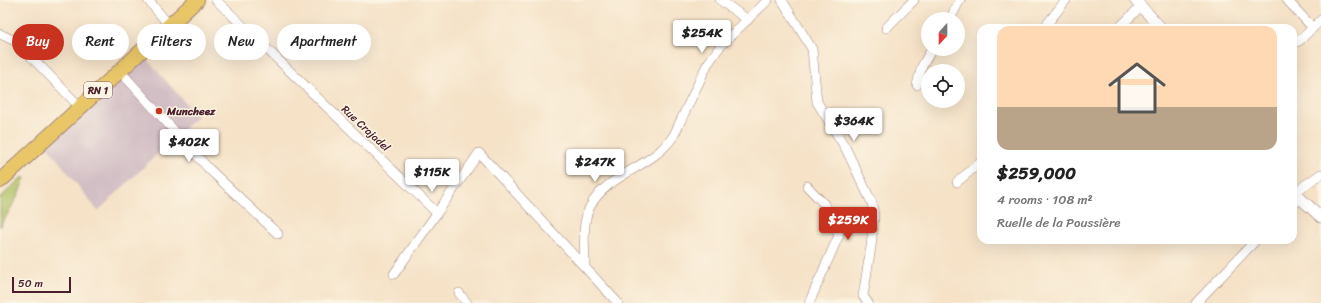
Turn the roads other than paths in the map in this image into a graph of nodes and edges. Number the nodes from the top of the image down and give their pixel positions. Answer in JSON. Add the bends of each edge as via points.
{"nodes":[{"id":1,"x":148,"y":0,"type":"edge"},
{"id":2,"x":197,"y":0,"type":"edge"},
{"id":3,"x":216,"y":0,"type":"edge"},
{"id":4,"x":720,"y":0,"type":"edge"},
{"id":5,"x":768,"y":0,"type":"edge"},
{"id":6,"x":782,"y":0,"type":"edge"},
{"id":7,"x":914,"y":0,"type":"edge"},
{"id":8,"x":960,"y":0,"type":"edge"},
{"id":9,"x":1066,"y":0,"type":"edge"},
{"id":10,"x":1287,"y":0,"type":"edge"},
{"id":11,"x":1138,"y":3,"type":"edge"},
{"id":12,"x":954,"y":12,"type":"edge"},
{"id":13,"x":748,"y":20,"type":"junction"},
{"id":14,"x":1321,"y":20,"type":"edge"},
{"id":15,"x":169,"y":24,"type":"edge"},
{"id":16,"x":171,"y":24,"type":"edge"},
{"id":17,"x":1047,"y":24,"type":"edge"},
{"id":18,"x":1122,"y":24,"type":"edge"},
{"id":19,"x":1157,"y":24,"type":"edge"},
{"id":20,"x":886,"y":28,"type":"dead end"},
{"id":21,"x":1313,"y":28,"type":"junction"},
{"id":22,"x":0,"y":34,"type":"edge"},
{"id":23,"x":1297,"y":41,"type":"edge"},
{"id":24,"x":137,"y":55,"type":"edge"},
{"id":25,"x":928,"y":56,"type":"edge"},
{"id":26,"x":120,"y":71,"type":"junction"},
{"id":27,"x":917,"y":85,"type":"dead end"},
{"id":28,"x":80,"y":107,"type":"junction"},
{"id":29,"x":977,"y":165,"type":"edge"},
{"id":30,"x":1321,"y":174,"type":"edge"},
{"id":31,"x":0,"y":181,"type":"edge"},
{"id":32,"x":957,"y":182,"type":"dead end"},
{"id":33,"x":807,"y":186,"type":"dead end"},
{"id":34,"x":1297,"y":194,"type":"edge"},
{"id":35,"x":1297,"y":198,"type":"edge"},
{"id":36,"x":437,"y":213,"type":"junction"},
{"id":37,"x":1321,"y":217,"type":"edge"},
{"id":38,"x":278,"y":234,"type":"dead end"},
{"id":39,"x":1252,"y":244,"type":"edge"},
{"id":40,"x":585,"y":266,"type":"junction"},
{"id":41,"x":394,"y":274,"type":"dead end"},
{"id":42,"x":459,"y":293,"type":"dead end"},
{"id":43,"x":467,"y":303,"type":"edge"},
{"id":44,"x":618,"y":303,"type":"edge"},
{"id":45,"x":809,"y":303,"type":"edge"},
{"id":46,"x":868,"y":303,"type":"edge"},
{"id":47,"x":1196,"y":303,"type":"edge"}],
"edges":[{"from":1,"to":15,"type":"street"},
{"from":2,"to":16,"type":"main road","number":"RN 1"},
{"from":3,"to":36,"type":"street","name":"Rue Crajadel"},
{"from":4,"to":13,"type":"street"},
{"from":5,"to":13,"type":"street"},
{"from":6,"to":46,"type":"street","via":[[812,49],[817,102],[845,147],[872,203],[874,215],[863,296]]},
{"from":7,"to":20,"type":"street"},
{"from":8,"to":12,"type":"street"},
{"from":9,"to":17,"type":"street"},
{"from":10,"to":21,"type":"street"},
{"from":11,"to":18,"type":"street"},
{"from":11,"to":19,"type":"street"},
{"from":13,"to":40,"type":"street","via":[[721,45],[708,65],[667,146],[657,155],[607,185],[595,198],[587,214]]},
{"from":14,"to":21,"type":"street"},
{"from":21,"to":23,"type":"street"},
{"from":22,"to":28,"type":"street","via":[[17,42]]},
{"from":24,"to":26,"type":"main road","number":"RN 1"},
{"from":25,"to":27,"type":"street"},
{"from":26,"to":28,"type":"main road","number":"RN 1"},
{"from":26,"to":38,"type":"street","via":[[208,168]]},
{"from":28,"to":31,"type":"main road","number":"RN 1"},
{"from":29,"to":32,"type":"street"},
{"from":30,"to":34,"type":"street"},
{"from":33,"to":45,"type":"street","via":[[824,204],[839,235]]},
{"from":35,"to":37,"type":"street"},
{"from":36,"to":40,"type":"street","via":[[479,153]]},
{"from":36,"to":41,"type":"street"},
{"from":39,"to":47,"type":"street"},
{"from":40,"to":44,"type":"street"},
{"from":42,"to":43,"type":"street"}]}
